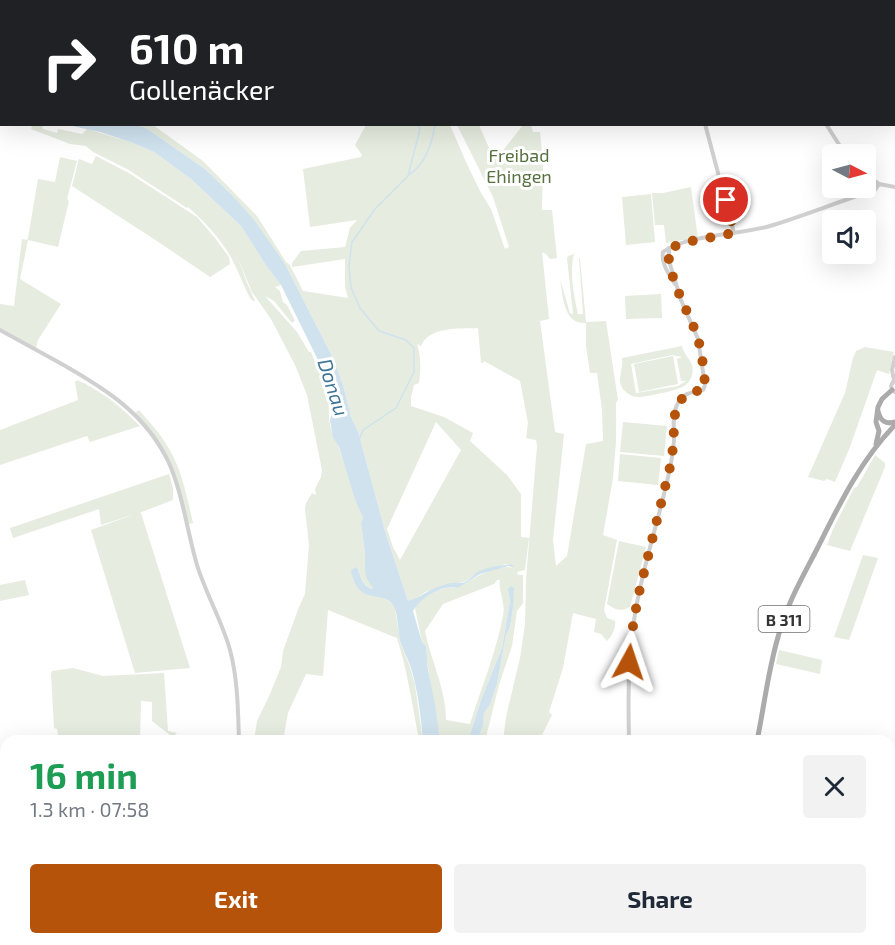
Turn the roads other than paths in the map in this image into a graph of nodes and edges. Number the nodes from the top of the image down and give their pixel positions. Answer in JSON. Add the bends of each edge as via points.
{"nodes":[{"id":1,"x":706,"y":126,"type":"edge"},
{"id":2,"x":827,"y":126,"type":"edge"},
{"id":3,"x":839,"y":144,"type":"edge"},
{"id":4,"x":876,"y":182,"type":"edge"},
{"id":5,"x":879,"y":184,"type":"junction"},
{"id":6,"x":895,"y":187,"type":"edge"},
{"id":7,"x":734,"y":233,"type":"junction"},
{"id":8,"x":0,"y":330,"type":"edge"},
{"id":9,"x":895,"y":357,"type":"edge"},
{"id":10,"x":895,"y":380,"type":"edge"},
{"id":11,"x":893,"y":391,"type":"edge"},
{"id":12,"x":877,"y":409,"type":"junction"},
{"id":13,"x":895,"y":424,"type":"edge"},
{"id":14,"x":876,"y":446,"type":"junction"},
{"id":15,"x":239,"y":735,"type":"edge"},
{"id":16,"x":629,"y":735,"type":"edge"},
{"id":17,"x":758,"y":735,"type":"edge"}],
"edges":[{"from":1,"to":7,"type":"street"},
{"from":2,"to":3,"type":"street"},
{"from":4,"to":5,"type":"street"},
{"from":5,"to":6,"type":"street"},
{"from":5,"to":7,"type":"street","via":[[876,190],[770,226]]},
{"from":7,"to":16,"type":"street","via":[[692,241],[662,254],[698,339],[705,389],[686,394],[676,406],[672,459],[635,612]]},
{"from":8,"to":15,"type":"street","via":[[120,400],[161,448],[176,481],[198,566],[230,649]]},
{"from":9,"to":10,"type":"street"},
{"from":10,"to":11,"type":"street"},
{"from":11,"to":12,"type":"main road"},
{"from":12,"to":13,"type":"main road","via":[[884,422]]},
{"from":12,"to":14,"type":"main road"},
{"from":13,"to":14,"type":"main road","number":"B 311"},
{"from":14,"to":17,"type":"main road","number":"B 311","via":[[858,471],[789,606],[775,648]]}]}
